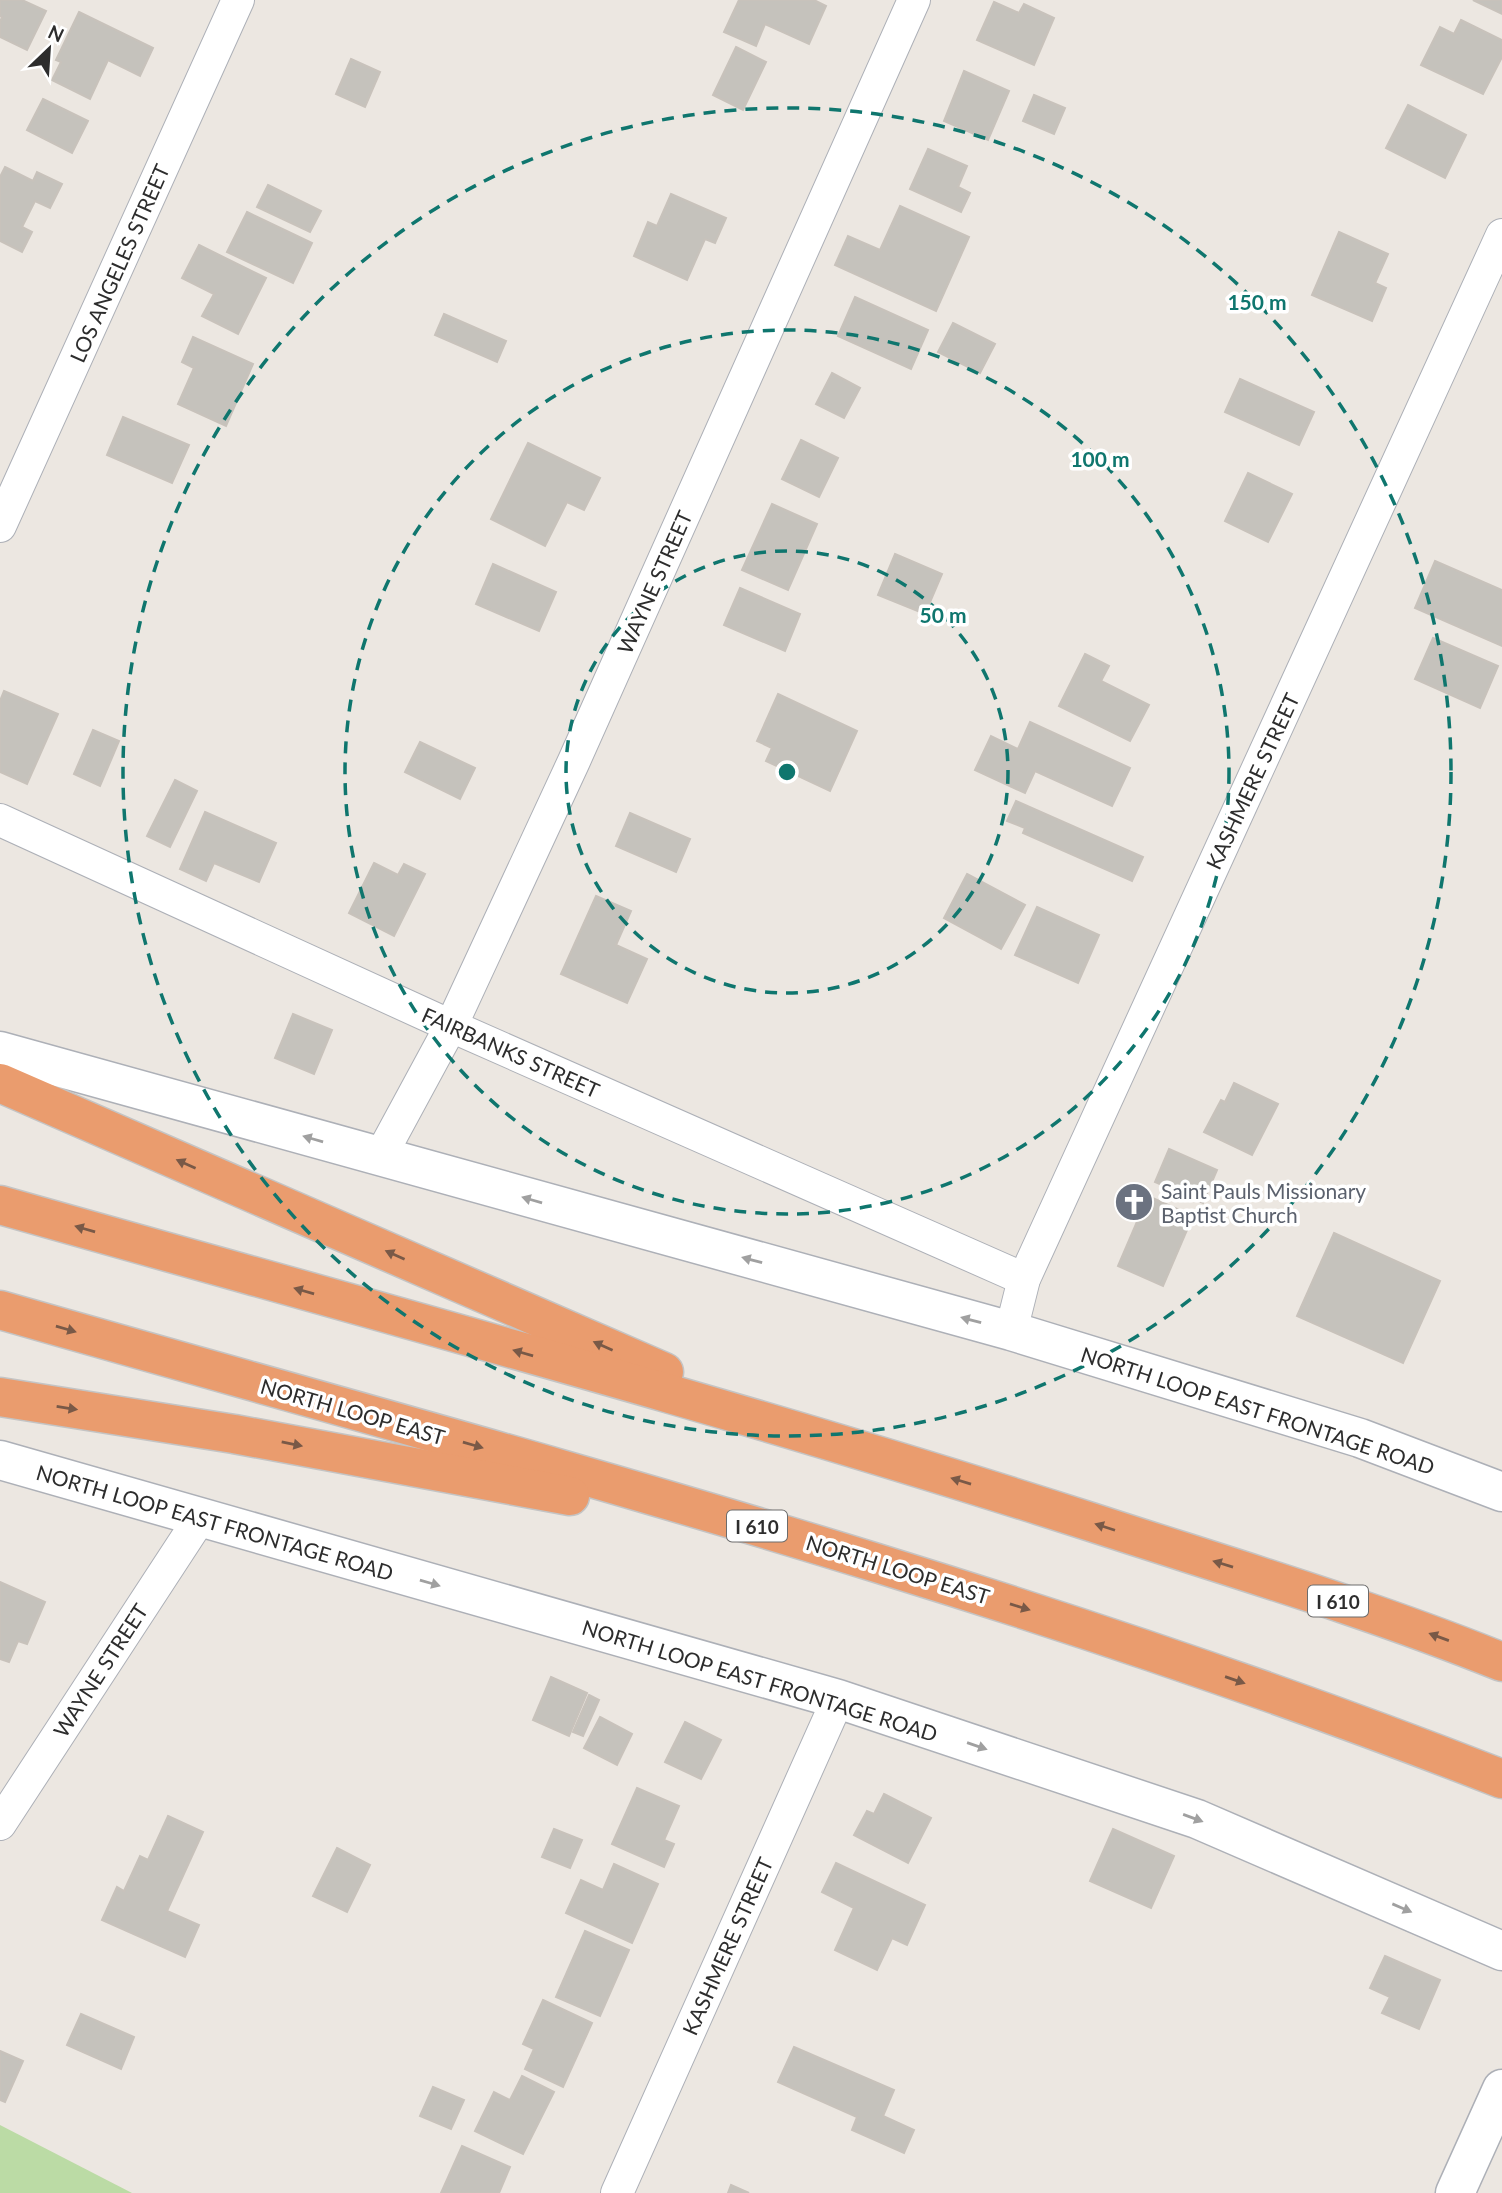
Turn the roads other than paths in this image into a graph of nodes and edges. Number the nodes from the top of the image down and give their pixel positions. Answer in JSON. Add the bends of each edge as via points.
{"nodes":[{"id":1,"x":238,"y":0,"type":"edge"},
{"id":2,"x":914,"y":0,"type":"edge"},
{"id":3,"x":1502,"y":235,"type":"edge"},
{"id":4,"x":0,"y":526,"type":"edge"},
{"id":5,"x":0,"y":820,"type":"edge"},
{"id":6,"x":452,"y":1024,"type":"junction"},
{"id":7,"x":0,"y":1051,"type":"edge"},
{"id":8,"x":0,"y":1083,"type":"edge"},
{"id":9,"x":380,"y":1157,"type":"junction"},
{"id":10,"x":0,"y":1205,"type":"edge"},
{"id":11,"x":1024,"y":1279,"type":"junction"},
{"id":12,"x":0,"y":1310,"type":"edge"},
{"id":13,"x":1012,"y":1331,"type":"junction"},
{"id":14,"x":0,"y":1397,"type":"edge"},
{"id":15,"x":801,"y":1432,"type":"junction"},
{"id":16,"x":0,"y":1460,"type":"edge"},
{"id":17,"x":1502,"y":1492,"type":"edge"},
{"id":18,"x":200,"y":1518,"type":"junction"},
{"id":19,"x":802,"y":1539,"type":"junction"},
{"id":20,"x":1502,"y":1662,"type":"edge"},
{"id":21,"x":838,"y":1699,"type":"junction"},
{"id":22,"x":1502,"y":1779,"type":"edge"},
{"id":23,"x":0,"y":1824,"type":"edge"},
{"id":24,"x":1502,"y":1951,"type":"edge"},
{"id":25,"x":1502,"y":2089,"type":"edge"},
{"id":26,"x":617,"y":2193,"type":"edge"},
{"id":27,"x":1455,"y":2193,"type":"edge"}],
"edges":[{"from":1,"to":4,"type":"street","name":"LOS ANGELES STREET"},
{"from":2,"to":6,"type":"street","name":"WAYNE STREET"},
{"from":3,"to":11,"type":"street","name":"KASHMERE STREET"},
{"from":5,"to":6,"type":"street","name":"FAIRBANKS STREET"},
{"from":6,"to":9,"type":"street","name":"WAYNE STREET"},
{"from":6,"to":11,"type":"street","name":"FAIRBANKS STREET"},
{"from":9,"to":7,"type":"main road","name":"NORTH LOOP EAST FRONTAGE ROAD","one_way":true},
{"from":15,"to":8,"type":"highway","one_way":true},
{"from":13,"to":9,"type":"main road","name":"NORTH LOOP EAST FRONTAGE ROAD","one_way":true},
{"from":15,"to":10,"type":"highway","number":"I 610","one_way":true},
{"from":11,"to":13,"type":"street","name":"KASHMERE STREET"},
{"from":12,"to":19,"type":"highway","name":"NORTH LOOP EAST","number":"I 610","one_way":true},
{"from":13,"to":17,"type":"main road","name":"NORTH LOOP EAST FRONTAGE ROAD","via":[[1360,1438]]},
{"from":14,"to":19,"type":"highway","one_way":true,"via":[[234,1434]]},
{"from":20,"to":15,"type":"highway","number":"I 610","one_way":true,"via":[[1278,1580]]},
{"from":16,"to":18,"type":"main road","name":"NORTH LOOP EAST FRONTAGE ROAD"},
{"from":18,"to":21,"type":"main road","name":"NORTH LOOP EAST FRONTAGE ROAD","one_way":true},
{"from":18,"to":23,"type":"street","name":"WAYNE STREET"},
{"from":19,"to":22,"type":"highway","name":"NORTH LOOP EAST","number":"I 610","one_way":true,"via":[[1160,1653]]},
{"from":21,"to":24,"type":"main road","name":"NORTH LOOP EAST FRONTAGE ROAD","one_way":true,"via":[[1197,1819]]},
{"from":21,"to":26,"type":"street","name":"KASHMERE STREET"},
{"from":25,"to":27,"type":"main road"}]}
